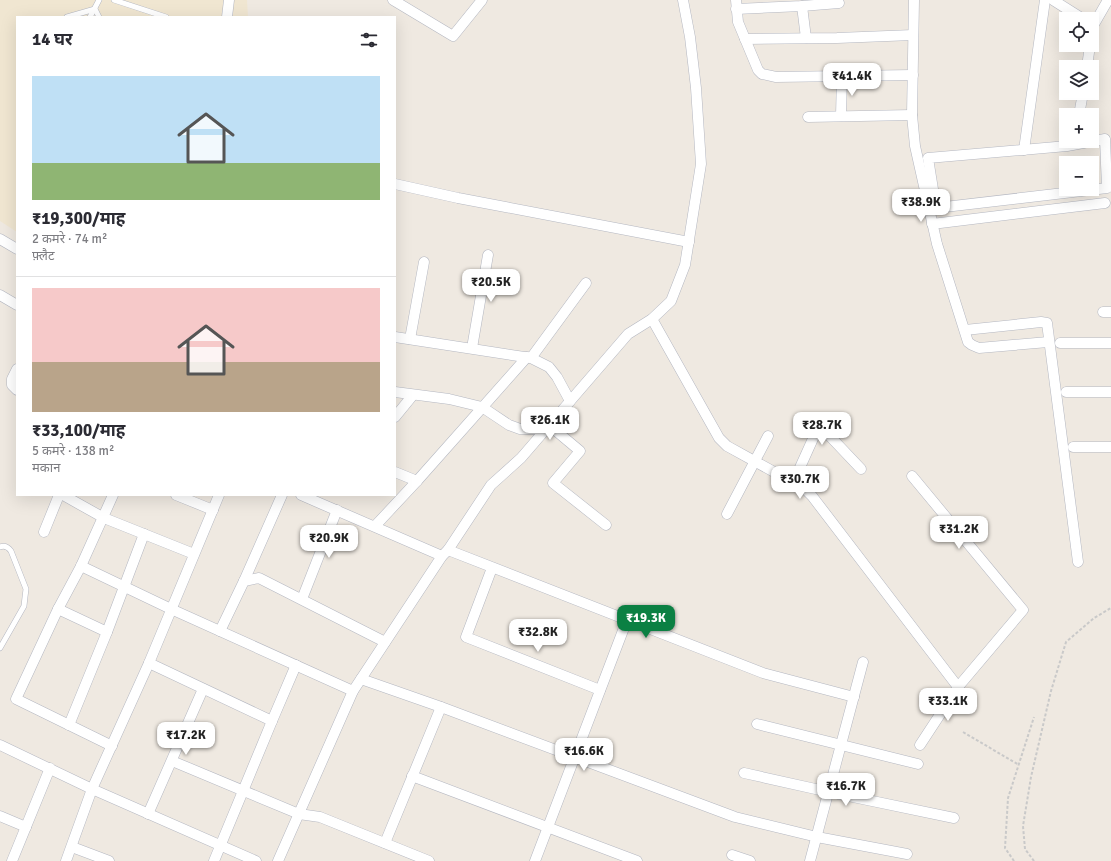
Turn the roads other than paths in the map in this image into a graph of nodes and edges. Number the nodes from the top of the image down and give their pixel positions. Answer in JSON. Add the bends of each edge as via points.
{"nodes":[{"id":1,"x":99,"y":0,"type":"edge"},
{"id":2,"x":114,"y":0,"type":"edge"},
{"id":3,"x":229,"y":0,"type":"edge"},
{"id":4,"x":393,"y":0,"type":"edge"},
{"id":5,"x":482,"y":0,"type":"edge"},
{"id":6,"x":683,"y":0,"type":"edge"},
{"id":7,"x":914,"y":0,"type":"edge"},
{"id":8,"x":1045,"y":0,"type":"edge"},
{"id":9,"x":1053,"y":0,"type":"edge"},
{"id":10,"x":1108,"y":0,"type":"edge"},
{"id":11,"x":839,"y":3,"type":"dead end"},
{"id":12,"x":736,"y":4,"type":"edge"},
{"id":13,"x":802,"y":6,"type":"junction"},
{"id":14,"x":95,"y":9,"type":"junction"},
{"id":15,"x":1072,"y":12,"type":"edge"},
{"id":16,"x":70,"y":16,"type":"edge"},
{"id":17,"x":91,"y":16,"type":"edge"},
{"id":18,"x":98,"y":16,"type":"edge"},
{"id":19,"x":163,"y":16,"type":"edge"},
{"id":20,"x":227,"y":16,"type":"edge"},
{"id":21,"x":1099,"y":16,"type":"edge"},
{"id":22,"x":913,"y":35,"type":"junction"},
{"id":23,"x":806,"y":38,"type":"junction"},
{"id":24,"x":745,"y":39,"type":"junction"},
{"id":25,"x":913,"y":75,"type":"junction"},
{"id":26,"x":842,"y":76,"type":"junction"},
{"id":27,"x":841,"y":116,"type":"junction"},
{"id":28,"x":912,"y":116,"type":"junction"},
{"id":29,"x":808,"y":117,"type":"dead end"},
{"id":30,"x":1099,"y":140,"type":"edge"},
{"id":31,"x":1059,"y":145,"type":"edge"},
{"id":32,"x":1024,"y":150,"type":"junction"},
{"id":33,"x":396,"y":184,"type":"edge"},
{"id":34,"x":1105,"y":203,"type":"dead end"},
{"id":35,"x":932,"y":224,"type":"junction"},
{"id":36,"x":0,"y":239,"type":"edge"},
{"id":37,"x":688,"y":242,"type":"junction"},
{"id":38,"x":16,"y":248,"type":"edge"},
{"id":39,"x":488,"y":255,"type":"dead end"},
{"id":40,"x":424,"y":262,"type":"dead end"},
{"id":41,"x":586,"y":283,"type":"dead end"},
{"id":42,"x":0,"y":295,"type":"edge"},
{"id":43,"x":16,"y":304,"type":"edge"},
{"id":44,"x":652,"y":319,"type":"junction"},
{"id":45,"x":965,"y":330,"type":"junction"},
{"id":46,"x":396,"y":337,"type":"edge"},
{"id":47,"x":410,"y":339,"type":"junction"},
{"id":48,"x":1048,"y":342,"type":"junction"},
{"id":49,"x":1060,"y":343,"type":"dead end"},
{"id":50,"x":1111,"y":343,"type":"edge"},
{"id":51,"x":472,"y":348,"type":"junction"},
{"id":52,"x":529,"y":357,"type":"junction"},
{"id":53,"x":16,"y":371,"type":"edge"},
{"id":54,"x":16,"y":389,"type":"edge"},
{"id":55,"x":396,"y":392,"type":"edge"},
{"id":56,"x":1066,"y":392,"type":"dead end"},
{"id":57,"x":1111,"y":392,"type":"edge"},
{"id":58,"x":413,"y":395,"type":"junction"},
{"id":59,"x":570,"y":401,"type":"junction"},
{"id":60,"x":482,"y":408,"type":"junction"},
{"id":61,"x":396,"y":416,"type":"edge"},
{"id":62,"x":547,"y":427,"type":"junction"},
{"id":63,"x":768,"y":436,"type":"dead end"},
{"id":64,"x":1073,"y":447,"type":"dead end"},
{"id":65,"x":1111,"y":447,"type":"edge"},
{"id":66,"x":754,"y":461,"type":"junction"},
{"id":67,"x":861,"y":469,"type":"dead end"},
{"id":68,"x":396,"y":472,"type":"edge"},
{"id":69,"x":912,"y":476,"type":"dead end"},
{"id":70,"x":417,"y":482,"type":"junction"},
{"id":71,"x":793,"y":483,"type":"junction"},
{"id":72,"x":60,"y":496,"type":"edge"},
{"id":73,"x":65,"y":496,"type":"edge"},
{"id":74,"x":113,"y":496,"type":"edge"},
{"id":75,"x":178,"y":496,"type":"edge"},
{"id":76,"x":219,"y":496,"type":"edge"},
{"id":77,"x":282,"y":496,"type":"edge"},
{"id":78,"x":303,"y":496,"type":"edge"},
{"id":79,"x":213,"y":510,"type":"junction"},
{"id":80,"x":337,"y":510,"type":"junction"},
{"id":81,"x":727,"y":514,"type":"dead end"},
{"id":82,"x":104,"y":518,"type":"junction"},
{"id":83,"x":606,"y":525,"type":"dead end"},
{"id":84,"x":375,"y":526,"type":"junction"},
{"id":85,"x":44,"y":532,"type":"dead end"},
{"id":86,"x":144,"y":534,"type":"junction"},
{"id":87,"x":0,"y":546,"type":"edge"},
{"id":88,"x":445,"y":553,"type":"junction"},
{"id":89,"x":194,"y":554,"type":"junction"},
{"id":90,"x":1078,"y":562,"type":"dead end"},
{"id":91,"x":81,"y":566,"type":"junction"},
{"id":92,"x":492,"y":568,"type":"junction"},
{"id":93,"x":244,"y":581,"type":"junction"},
{"id":94,"x":124,"y":587,"type":"junction"},
{"id":95,"x":302,"y":598,"type":"junction"},
{"id":96,"x":58,"y":610,"type":"junction"},
{"id":97,"x":171,"y":610,"type":"junction"},
{"id":98,"x":627,"y":620,"type":"junction"},
{"id":99,"x":220,"y":631,"type":"junction"},
{"id":100,"x":107,"y":632,"type":"junction"},
{"id":101,"x":385,"y":642,"type":"junction"},
{"id":102,"x":0,"y":648,"type":"edge"},
{"id":103,"x":863,"y":662,"type":"dead end"},
{"id":104,"x":149,"y":663,"type":"junction"},
{"id":105,"x":296,"y":665,"type":"junction"},
{"id":106,"x":361,"y":679,"type":"junction"},
{"id":107,"x":958,"y":687,"type":"junction"},
{"id":108,"x":203,"y":689,"type":"junction"},
{"id":109,"x":600,"y":690,"type":"junction"},
{"id":110,"x":353,"y":691,"type":"junction"},
{"id":111,"x":854,"y":697,"type":"junction"},
{"id":112,"x":441,"y":707,"type":"junction"},
{"id":113,"x":272,"y":721,"type":"junction"},
{"id":114,"x":757,"y":724,"type":"dead end"},
{"id":115,"x":70,"y":725,"type":"junction"},
{"id":116,"x":841,"y":744,"type":"junction"},
{"id":117,"x":0,"y":745,"type":"edge"},
{"id":118,"x":920,"y":745,"type":"dead end"},
{"id":119,"x":112,"y":746,"type":"junction"},
{"id":120,"x":574,"y":757,"type":"junction"},
{"id":121,"x":172,"y":761,"type":"junction"},
{"id":122,"x":918,"y":764,"type":"dead end"},
{"id":123,"x":50,"y":768,"type":"junction"},
{"id":124,"x":744,"y":773,"type":"dead end"},
{"id":125,"x":412,"y":776,"type":"junction"},
{"id":126,"x":92,"y":789,"type":"junction"},
{"id":127,"x":242,"y":792,"type":"junction"},
{"id":128,"x":828,"y":792,"type":"junction"},
{"id":129,"x":148,"y":814,"type":"junction"},
{"id":130,"x":299,"y":814,"type":"junction"},
{"id":131,"x":0,"y":816,"type":"edge"},
{"id":132,"x":954,"y":818,"type":"dead end"},
{"id":133,"x":26,"y":827,"type":"junction"},
{"id":134,"x":547,"y":828,"type":"junction"},
{"id":135,"x":816,"y":837,"type":"junction"},
{"id":136,"x":385,"y":843,"type":"junction"},
{"id":137,"x":222,"y":845,"type":"junction"},
{"id":138,"x":72,"y":847,"type":"junction"},
{"id":139,"x":907,"y":854,"type":"dead end"},
{"id":140,"x":732,"y":855,"type":"dead end"},
{"id":141,"x":12,"y":861,"type":"edge"},
{"id":142,"x":66,"y":861,"type":"edge"},
{"id":143,"x":109,"y":861,"type":"edge"},
{"id":144,"x":214,"y":861,"type":"edge"},
{"id":145,"x":256,"y":861,"type":"edge"},
{"id":146,"x":278,"y":861,"type":"edge"},
{"id":147,"x":428,"y":861,"type":"edge"},
{"id":148,"x":535,"y":861,"type":"edge"},
{"id":149,"x":637,"y":861,"type":"edge"},
{"id":150,"x":750,"y":861,"type":"edge"},
{"id":151,"x":810,"y":861,"type":"edge"}],
"edges":[{"from":1,"to":14,"type":"lane"},
{"from":2,"to":19,"type":"lane"},
{"from":3,"to":20,"type":"street"},
{"from":4,"to":5,"type":"street","via":[[453,36]]},
{"from":6,"to":37,"type":"street","via":[[696,88],[701,164]]},
{"from":7,"to":22,"type":"street"},
{"from":8,"to":32,"type":"street"},
{"from":9,"to":15,"type":"street"},
{"from":10,"to":21,"type":"street"},
{"from":11,"to":13,"type":"street"},
{"from":12,"to":13,"type":"street"},
{"from":12,"to":24,"type":"street","via":[[738,22]]},
{"from":13,"to":23,"type":"street"},
{"from":14,"to":16,"type":"lane"},
{"from":14,"to":17,"type":"lane"},
{"from":14,"to":18,"type":"lane"},
{"from":22,"to":23,"type":"street"},
{"from":22,"to":25,"type":"street"},
{"from":23,"to":24,"type":"street"},
{"from":24,"to":26,"type":"street","via":[[762,74],[776,77]]},
{"from":25,"to":26,"type":"street"},
{"from":25,"to":28,"type":"street"},
{"from":26,"to":27,"type":"street"},
{"from":27,"to":28,"type":"street"},
{"from":27,"to":29,"type":"street"},
{"from":28,"to":35,"type":"street","via":[[915,146]]},
{"from":30,"to":32,"type":"street","via":[[1105,139],[1107,188],[936,208],[928,158]]},
{"from":31,"to":32,"type":"street"},
{"from":33,"to":37,"type":"street"},
{"from":34,"to":35,"type":"street"},
{"from":35,"to":45,"type":"street","via":[[936,244]]},
{"from":36,"to":38,"type":"street"},
{"from":37,"to":44,"type":"street","via":[[685,266],[671,301]]},
{"from":39,"to":51,"type":"street"},
{"from":40,"to":47,"type":"street"},
{"from":41,"to":52,"type":"street"},
{"from":42,"to":43,"type":"street"},
{"from":44,"to":59,"type":"street","via":[[628,334]]},
{"from":44,"to":66,"type":"street","via":[[719,438],[727,446]]},
{"from":45,"to":48,"type":"street","via":[[968,342],[976,347]]},
{"from":45,"to":48,"type":"street","via":[[1044,322],[1048,326]]},
{"from":46,"to":47,"type":"street"},
{"from":47,"to":51,"type":"street"},
{"from":48,"to":90,"type":"street"},
{"from":49,"to":50,"type":"street"},
{"from":51,"to":52,"type":"street"},
{"from":52,"to":59,"type":"street","via":[[549,367]]},
{"from":52,"to":60,"type":"street"},
{"from":53,"to":54,"type":"street","via":[[12,385]]},
{"from":55,"to":58,"type":"street"},
{"from":56,"to":57,"type":"street"},
{"from":58,"to":60,"type":"street","via":[[449,399]]},
{"from":58,"to":61,"type":"street"},
{"from":59,"to":62,"type":"street"},
{"from":60,"to":62,"type":"street","via":[[520,429]]},
{"from":60,"to":70,"type":"street"},
{"from":62,"to":83,"type":"street","via":[[580,451],[554,483]]},
{"from":62,"to":88,"type":"street","via":[[521,458],[491,486]]},
{"from":63,"to":66,"type":"street"},
{"from":64,"to":65,"type":"street"},
{"from":66,"to":71,"type":"street"},
{"from":66,"to":81,"type":"street"},
{"from":67,"to":71,"type":"street","via":[[825,431],[820,430],[816,432]]},
{"from":68,"to":70,"type":"street"},
{"from":69,"to":107,"type":"street","via":[[1023,610]]},
{"from":70,"to":84,"type":"street"},
{"from":71,"to":107,"type":"street","via":[[812,496]]},
{"from":72,"to":85,"type":"street"},
{"from":73,"to":82,"type":"street"},
{"from":74,"to":82,"type":"street"},
{"from":75,"to":79,"type":"street"},
{"from":76,"to":79,"type":"street"},
{"from":77,"to":93,"type":"street"},
{"from":78,"to":80,"type":"street"},
{"from":79,"to":89,"type":"street"},
{"from":80,"to":84,"type":"street"},
{"from":80,"to":95,"type":"street"},
{"from":82,"to":86,"type":"street"},
{"from":82,"to":91,"type":"street"},
{"from":84,"to":88,"type":"street"},
{"from":86,"to":89,"type":"street"},
{"from":86,"to":94,"type":"street"},
{"from":87,"to":102,"type":"lane","via":[[8,547],[11,551],[26,589],[24,606]]},
{"from":88,"to":92,"type":"street"},
{"from":88,"to":101,"type":"street"},
{"from":89,"to":97,"type":"street"},
{"from":91,"to":94,"type":"street"},
{"from":91,"to":96,"type":"street"},
{"from":92,"to":98,"type":"street"},
{"from":92,"to":109,"type":"street","via":[[466,637]]},
{"from":93,"to":95,"type":"street","via":[[258,578]]},
{"from":93,"to":99,"type":"street"},
{"from":94,"to":97,"type":"street"},
{"from":94,"to":100,"type":"street"},
{"from":95,"to":101,"type":"street"},
{"from":96,"to":100,"type":"street"},
{"from":96,"to":115,"type":"street","via":[[16,699]]},
{"from":97,"to":99,"type":"street"},
{"from":97,"to":104,"type":"street"},
{"from":98,"to":109,"type":"street"},
{"from":98,"to":111,"type":"street","via":[[763,673]]},
{"from":99,"to":105,"type":"street"},
{"from":100,"to":115,"type":"street"},
{"from":101,"to":106,"type":"street"},
{"from":103,"to":111,"type":"street"},
{"from":104,"to":108,"type":"street"},
{"from":104,"to":119,"type":"street"},
{"from":105,"to":110,"type":"street"},
{"from":105,"to":113,"type":"street"},
{"from":106,"to":110,"type":"street"},
{"from":106,"to":112,"type":"street"},
{"from":107,"to":118,"type":"street"},
{"from":108,"to":113,"type":"street"},
{"from":108,"to":121,"type":"street"},
{"from":109,"to":120,"type":"street"},
{"from":110,"to":130,"type":"street"},
{"from":111,"to":116,"type":"street"},
{"from":112,"to":120,"type":"street"},
{"from":112,"to":125,"type":"street"},
{"from":113,"to":127,"type":"street"},
{"from":114,"to":116,"type":"street"},
{"from":115,"to":119,"type":"street"},
{"from":116,"to":122,"type":"street"},
{"from":116,"to":128,"type":"street"},
{"from":117,"to":123,"type":"street"},
{"from":119,"to":126,"type":"street"},
{"from":120,"to":134,"type":"street"},
{"from":120,"to":135,"type":"street","via":[[736,817]]},
{"from":121,"to":127,"type":"street"},
{"from":121,"to":129,"type":"street"},
{"from":123,"to":126,"type":"street"},
{"from":123,"to":133,"type":"street"},
{"from":124,"to":128,"type":"street"},
{"from":125,"to":134,"type":"street"},
{"from":125,"to":136,"type":"street"},
{"from":126,"to":129,"type":"street"},
{"from":126,"to":138,"type":"street"},
{"from":127,"to":130,"type":"street"},
{"from":127,"to":137,"type":"street"},
{"from":128,"to":132,"type":"street"},
{"from":128,"to":135,"type":"street"},
{"from":129,"to":137,"type":"street"},
{"from":130,"to":136,"type":"street","via":[[320,817]]},
{"from":130,"to":146,"type":"street"},
{"from":131,"to":133,"type":"street"},
{"from":133,"to":141,"type":"street"},
{"from":134,"to":148,"type":"street"},
{"from":134,"to":149,"type":"street"},
{"from":135,"to":139,"type":"street"},
{"from":135,"to":151,"type":"street"},
{"from":136,"to":147,"type":"street"},
{"from":137,"to":144,"type":"street"},
{"from":137,"to":145,"type":"street"},
{"from":138,"to":142,"type":"street"},
{"from":138,"to":143,"type":"street"},
{"from":140,"to":150,"type":"street"}]}
